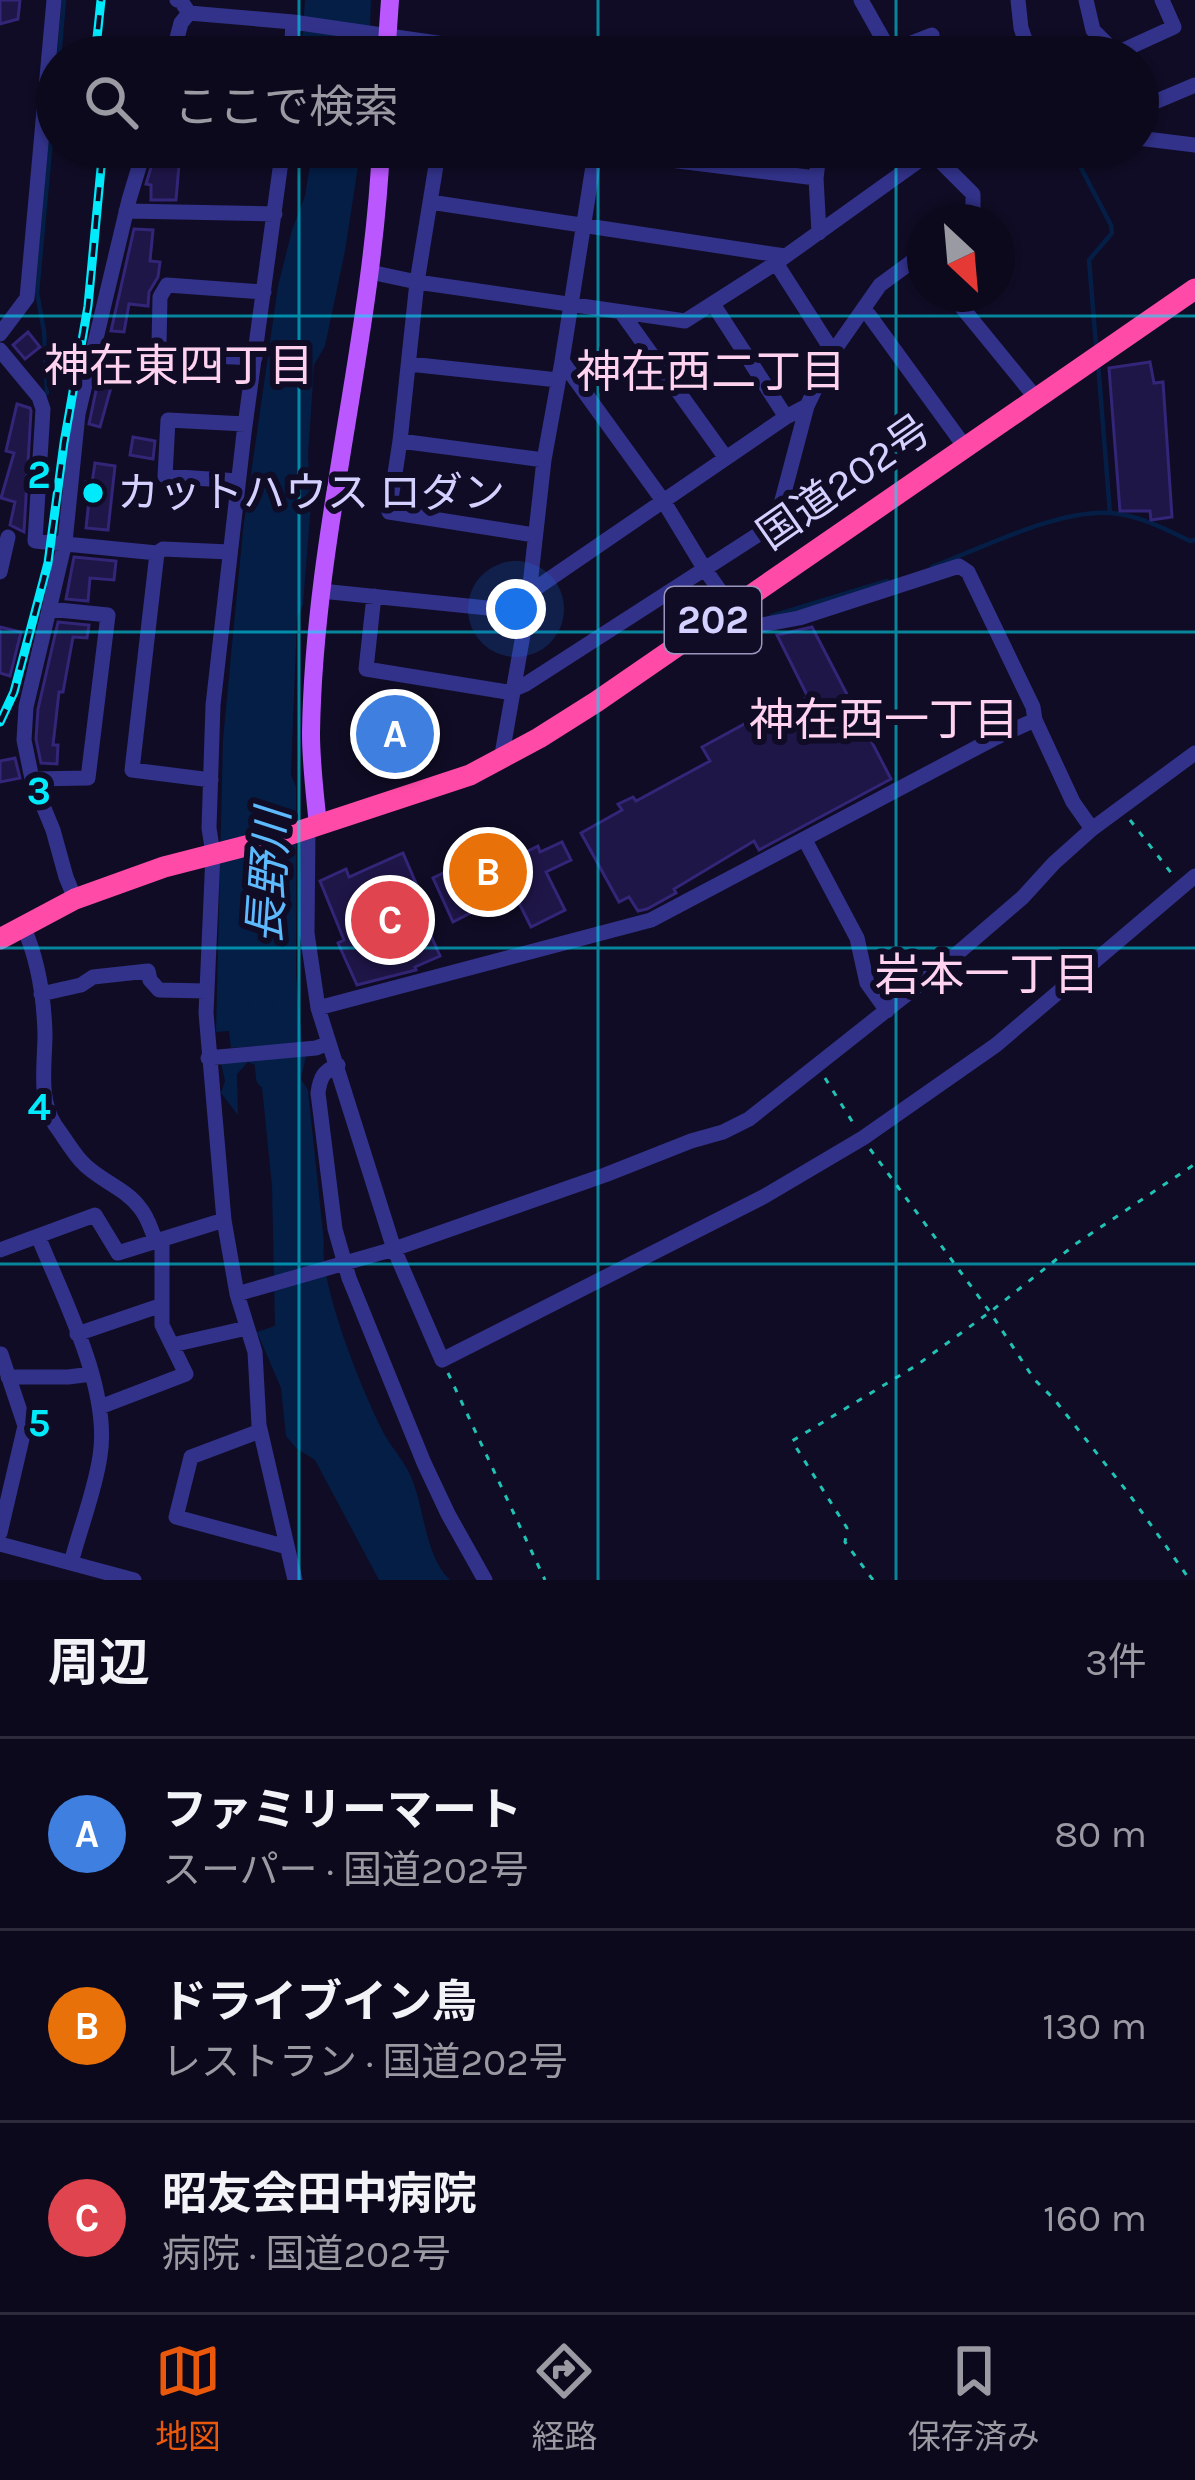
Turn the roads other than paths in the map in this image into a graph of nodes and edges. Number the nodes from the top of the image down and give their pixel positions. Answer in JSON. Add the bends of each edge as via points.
{"nodes":[{"id":1,"x":54,"y":0,"type":"edge"},
{"id":2,"x":390,"y":0,"type":"edge"},
{"id":3,"x":861,"y":0,"type":"edge"},
{"id":4,"x":1018,"y":0,"type":"edge"},
{"id":5,"x":1086,"y":0,"type":"edge"},
{"id":6,"x":1162,"y":0,"type":"edge"},
{"id":7,"x":183,"y":7,"type":"edge"},
{"id":8,"x":292,"y":22,"type":"junction"},
{"id":9,"x":932,"y":34,"type":"dead end"},
{"id":10,"x":387,"y":35,"type":"junction"},
{"id":11,"x":51,"y":36,"type":"edge"},
{"id":12,"x":292,"y":36,"type":"edge"},
{"id":13,"x":394,"y":36,"type":"edge"},
{"id":14,"x":882,"y":36,"type":"edge"},
{"id":15,"x":928,"y":36,"type":"edge"},
{"id":16,"x":1024,"y":36,"type":"edge"},
{"id":17,"x":1099,"y":36,"type":"edge"},
{"id":18,"x":1156,"y":36,"type":"edge"},
{"id":19,"x":1195,"y":85,"type":"edge"},
{"id":20,"x":1159,"y":100,"type":"edge"},
{"id":21,"x":1159,"y":141,"type":"edge"},
{"id":22,"x":1195,"y":145,"type":"edge"},
{"id":23,"x":39,"y":168,"type":"edge"},
{"id":24,"x":139,"y":168,"type":"edge"},
{"id":25,"x":280,"y":168,"type":"edge"},
{"id":26,"x":379,"y":168,"type":"edge"},
{"id":27,"x":436,"y":168,"type":"edge"},
{"id":28,"x":592,"y":168,"type":"edge"},
{"id":29,"x":740,"y":168,"type":"edge"},
{"id":30,"x":817,"y":168,"type":"edge"},
{"id":31,"x":909,"y":168,"type":"edge"},
{"id":32,"x":947,"y":168,"type":"edge"},
{"id":33,"x":816,"y":178,"type":"junction"},
{"id":34,"x":430,"y":202,"type":"junction"},
{"id":35,"x":974,"y":204,"type":"edge"},
{"id":36,"x":126,"y":211,"type":"junction"},
{"id":37,"x":275,"y":214,"type":"junction"},
{"id":38,"x":582,"y":226,"type":"junction"},
{"id":39,"x":819,"y":233,"type":"junction"},
{"id":40,"x":780,"y":260,"type":"junction"},
{"id":41,"x":907,"y":267,"type":"edge"},
{"id":42,"x":370,"y":272,"type":"junction"},
{"id":43,"x":417,"y":282,"type":"junction"},
{"id":44,"x":1195,"y":289,"type":"edge"},
{"id":45,"x":264,"y":292,"type":"junction"},
{"id":46,"x":713,"y":304,"type":"junction"},
{"id":47,"x":569,"y":305,"type":"junction"},
{"id":48,"x":862,"y":310,"type":"junction"},
{"id":49,"x":621,"y":312,"type":"junction"},
{"id":50,"x":966,"y":312,"type":"edge"},
{"id":51,"x":0,"y":334,"type":"edge"},
{"id":52,"x":0,"y":351,"type":"edge"},
{"id":53,"x":833,"y":352,"type":"junction"},
{"id":54,"x":255,"y":358,"type":"junction"},
{"id":55,"x":562,"y":362,"type":"junction"},
{"id":56,"x":409,"y":364,"type":"junction"},
{"id":57,"x":558,"y":380,"type":"junction"},
{"id":58,"x":1036,"y":398,"type":"junction"},
{"id":59,"x":807,"y":406,"type":"junction"},
{"id":60,"x":787,"y":417,"type":"junction"},
{"id":61,"x":245,"y":424,"type":"junction"},
{"id":62,"x":400,"y":441,"type":"junction"},
{"id":63,"x":964,"y":447,"type":"junction"},
{"id":64,"x":727,"y":458,"type":"junction"},
{"id":65,"x":544,"y":460,"type":"junction"},
{"id":66,"x":238,"y":481,"type":"junction"},
{"id":67,"x":664,"y":502,"type":"junction"},
{"id":68,"x":4,"y":536,"type":"edge"},
{"id":69,"x":534,"y":536,"type":"junction"},
{"id":70,"x":35,"y":541,"type":"junction"},
{"id":71,"x":65,"y":542,"type":"junction"},
{"id":72,"x":229,"y":553,"type":"junction"},
{"id":73,"x":157,"y":554,"type":"junction"},
{"id":74,"x":704,"y":568,"type":"junction"},
{"id":75,"x":0,"y":572,"type":"edge"},
{"id":76,"x":321,"y":591,"type":"junction"},
{"id":77,"x":529,"y":593,"type":"junction"},
{"id":78,"x":374,"y":596,"type":"junction"},
{"id":79,"x":730,"y":608,"type":"junction"},
{"id":80,"x":49,"y":609,"type":"junction"},
{"id":81,"x":526,"y":612,"type":"junction"},
{"id":82,"x":513,"y":689,"type":"junction"},
{"id":83,"x":1035,"y":720,"type":"junction"},
{"id":84,"x":1195,"y":753,"type":"edge"},
{"id":85,"x":501,"y":760,"type":"junction"},
{"id":86,"x":32,"y":779,"type":"junction"},
{"id":87,"x":211,"y":780,"type":"junction"},
{"id":88,"x":313,"y":827,"type":"junction"},
{"id":89,"x":1092,"y":829,"type":"junction"},
{"id":90,"x":805,"y":840,"type":"junction"},
{"id":91,"x":221,"y":853,"type":"junction"},
{"id":92,"x":1189,"y":881,"type":"edge"},
{"id":93,"x":75,"y":899,"type":"junction"},
{"id":94,"x":23,"y":926,"type":"junction"},
{"id":95,"x":0,"y":939,"type":"edge"},
{"id":96,"x":207,"y":991,"type":"junction"},
{"id":97,"x":41,"y":994,"type":"junction"},
{"id":98,"x":318,"y":1008,"type":"junction"},
{"id":99,"x":887,"y":1011,"type":"junction"},
{"id":100,"x":329,"y":1043,"type":"junction"},
{"id":101,"x":208,"y":1058,"type":"junction"},
{"id":102,"x":338,"y":1065,"type":"junction"},
{"id":103,"x":224,"y":1220,"type":"junction"},
{"id":104,"x":38,"y":1235,"type":"junction"},
{"id":105,"x":159,"y":1240,"type":"junction"},
{"id":106,"x":394,"y":1249,"type":"junction"},
{"id":107,"x":0,"y":1250,"type":"edge"},
{"id":108,"x":346,"y":1265,"type":"junction"},
{"id":109,"x":240,"y":1294,"type":"junction"},
{"id":110,"x":162,"y":1305,"type":"junction"},
{"id":111,"x":247,"y":1328,"type":"junction"},
{"id":112,"x":77,"y":1334,"type":"junction"},
{"id":113,"x":172,"y":1345,"type":"junction"},
{"id":114,"x":0,"y":1354,"type":"edge"},
{"id":115,"x":92,"y":1374,"type":"junction"},
{"id":116,"x":8,"y":1377,"type":"junction"},
{"id":117,"x":100,"y":1407,"type":"junction"},
{"id":118,"x":260,"y":1430,"type":"junction"},
{"id":119,"x":0,"y":1533,"type":"edge"},
{"id":120,"x":0,"y":1544,"type":"edge"},
{"id":121,"x":287,"y":1547,"type":"junction"},
{"id":122,"x":70,"y":1563,"type":"junction"},
{"id":123,"x":134,"y":1580,"type":"edge"},
{"id":124,"x":295,"y":1580,"type":"edge"},
{"id":125,"x":485,"y":1580,"type":"edge"}],
"edges":[{"from":1,"to":11,"type":"street"},
{"from":2,"to":10,"type":"main road"},
{"from":3,"to":14,"type":"street"},
{"from":4,"to":16,"type":"street"},
{"from":5,"to":17,"type":"street"},
{"from":6,"to":18,"type":"street","via":[[1174,27]]},
{"from":7,"to":8,"type":"street"},
{"from":8,"to":10,"type":"street"},
{"from":8,"to":12,"type":"street"},
{"from":9,"to":15,"type":"street"},
{"from":10,"to":13,"type":"street"},
{"from":19,"to":20,"type":"street"},
{"from":21,"to":22,"type":"street"},
{"from":23,"to":51,"type":"street","via":[[27,298]]},
{"from":24,"to":36,"type":"street"},
{"from":25,"to":37,"type":"street"},
{"from":26,"to":42,"type":"main road"},
{"from":27,"to":34,"type":"street"},
{"from":28,"to":38,"type":"street"},
{"from":29,"to":33,"type":"street"},
{"from":30,"to":33,"type":"street"},
{"from":31,"to":39,"type":"street"},
{"from":32,"to":35,"type":"street","via":[[974,194]]},
{"from":33,"to":39,"type":"street"},
{"from":34,"to":38,"type":"street"},
{"from":34,"to":43,"type":"street"},
{"from":36,"to":37,"type":"street"},
{"from":36,"to":71,"type":"street","via":[[78,414]]},
{"from":37,"to":45,"type":"street"},
{"from":38,"to":40,"type":"street"},
{"from":38,"to":47,"type":"street"},
{"from":39,"to":40,"type":"street"},
{"from":40,"to":46,"type":"street"},
{"from":40,"to":53,"type":"street"},
{"from":41,"to":48,"type":"street"},
{"from":42,"to":43,"type":"street"},
{"from":42,"to":76,"type":"main road"},
{"from":43,"to":47,"type":"street"},
{"from":43,"to":56,"type":"street"},
{"from":44,"to":58,"type":"highway","name":"国道202号","number":"202"},
{"from":45,"to":54,"type":"street"},
{"from":45,"to":54,"type":"street","via":[[167,285],[160,297],[159,345],[168,354]]},
{"from":46,"to":49,"type":"street","via":[[686,321]]},
{"from":46,"to":60,"type":"street"},
{"from":47,"to":49,"type":"street"},
{"from":47,"to":55,"type":"street"},
{"from":48,"to":53,"type":"street"},
{"from":48,"to":63,"type":"street"},
{"from":49,"to":64,"type":"street"},
{"from":50,"to":58,"type":"street"},
{"from":52,"to":70,"type":"street","via":[[43,409]]},
{"from":53,"to":59,"type":"street"},
{"from":54,"to":61,"type":"street"},
{"from":55,"to":57,"type":"street"},
{"from":55,"to":67,"type":"street"},
{"from":56,"to":57,"type":"street"},
{"from":56,"to":62,"type":"street"},
{"from":57,"to":65,"type":"street"},
{"from":58,"to":63,"type":"highway","name":"国道202号","number":"202"},
{"from":59,"to":60,"type":"street"},
{"from":59,"to":74,"type":"street","via":[[776,523]]},
{"from":60,"to":64,"type":"street"},
{"from":61,"to":66,"type":"street"},
{"from":61,"to":66,"type":"street","via":[[168,420],[165,476]]},
{"from":62,"to":65,"type":"street"},
{"from":62,"to":69,"type":"street","via":[[389,512]]},
{"from":63,"to":79,"type":"highway","name":"国道202号","number":"202"},
{"from":64,"to":67,"type":"street"},
{"from":65,"to":69,"type":"street"},
{"from":66,"to":72,"type":"street"},
{"from":67,"to":74,"type":"street"},
{"from":67,"to":77,"type":"street"},
{"from":68,"to":70,"type":"street"},
{"from":68,"to":75,"type":"street"},
{"from":69,"to":77,"type":"street"},
{"from":70,"to":71,"type":"street"},
{"from":71,"to":73,"type":"street"},
{"from":71,"to":80,"type":"street"},
{"from":72,"to":73,"type":"street"},
{"from":72,"to":87,"type":"street"},
{"from":73,"to":87,"type":"street","via":[[132,770]]},
{"from":74,"to":79,"type":"street"},
{"from":74,"to":82,"type":"street"},
{"from":76,"to":78,"type":"street"},
{"from":76,"to":88,"type":"main road"},
{"from":77,"to":81,"type":"street"},
{"from":78,"to":81,"type":"street"},
{"from":78,"to":82,"type":"street","via":[[366,668]]},
{"from":79,"to":83,"type":"street","via":[[755,628],[959,566]]},
{"from":79,"to":85,"type":"highway","name":"国道202号","number":"202"},
{"from":80,"to":86,"type":"street","via":[[26,707]]},
{"from":80,"to":86,"type":"street","via":[[108,615],[88,778]]},
{"from":81,"to":82,"type":"street"},
{"from":82,"to":85,"type":"street"},
{"from":83,"to":89,"type":"street"},
{"from":83,"to":90,"type":"street"},
{"from":84,"to":89,"type":"street"},
{"from":85,"to":88,"type":"highway","name":"国道202号","number":"202"},
{"from":86,"to":93,"type":"street"},
{"from":87,"to":91,"type":"street","via":[[209,828]]},
{"from":88,"to":91,"type":"highway","name":"国道202号","number":"202"},
{"from":88,"to":98,"type":"street","via":[[307,933]]},
{"from":89,"to":99,"type":"street"},
{"from":90,"to":98,"type":"street","via":[[651,920]]},
{"from":90,"to":99,"type":"street"},
{"from":91,"to":93,"type":"highway","name":"国道202号","number":"202"},
{"from":91,"to":96,"type":"street"},
{"from":92,"to":106,"type":"street","via":[[996,1045],[862,1138],[442,1360]]},
{"from":93,"to":94,"type":"highway","name":"国道202号","number":"202"},
{"from":94,"to":95,"type":"highway","name":"国道202号","number":"202"},
{"from":94,"to":97,"type":"street"},
{"from":96,"to":97,"type":"street","via":[[159,990],[148,970],[93,976]]},
{"from":96,"to":101,"type":"street"},
{"from":97,"to":105,"type":"street","via":[[43,1073],[56,1125],[82,1163],[137,1203]]},
{"from":98,"to":100,"type":"street"},
{"from":99,"to":106,"type":"street","via":[[749,1120]]},
{"from":100,"to":101,"type":"street"},
{"from":100,"to":102,"type":"street"},
{"from":101,"to":103,"type":"street"},
{"from":102,"to":106,"type":"street"},
{"from":102,"to":108,"type":"street","via":[[326,1069],[318,1093]]},
{"from":103,"to":105,"type":"street"},
{"from":103,"to":109,"type":"street"},
{"from":104,"to":105,"type":"street","via":[[95,1215],[118,1253]]},
{"from":104,"to":107,"type":"street"},
{"from":104,"to":112,"type":"street"},
{"from":105,"to":110,"type":"street"},
{"from":106,"to":108,"type":"street"},
{"from":108,"to":109,"type":"street"},
{"from":108,"to":125,"type":"street","via":[[424,1463]]},
{"from":109,"to":111,"type":"street"},
{"from":110,"to":112,"type":"street"},
{"from":110,"to":113,"type":"street"},
{"from":111,"to":113,"type":"street"},
{"from":111,"to":118,"type":"street"},
{"from":112,"to":115,"type":"street"},
{"from":113,"to":117,"type":"street","via":[[185,1374]]},
{"from":114,"to":116,"type":"street"},
{"from":115,"to":116,"type":"street"},
{"from":115,"to":117,"type":"street"},
{"from":116,"to":119,"type":"street","via":[[26,1426]]},
{"from":117,"to":122,"type":"street","via":[[101,1454]]},
{"from":118,"to":121,"type":"street"},
{"from":118,"to":121,"type":"street","via":[[191,1457],[176,1517]]},
{"from":120,"to":122,"type":"street"},
{"from":121,"to":124,"type":"street"},
{"from":122,"to":123,"type":"street"}]}
